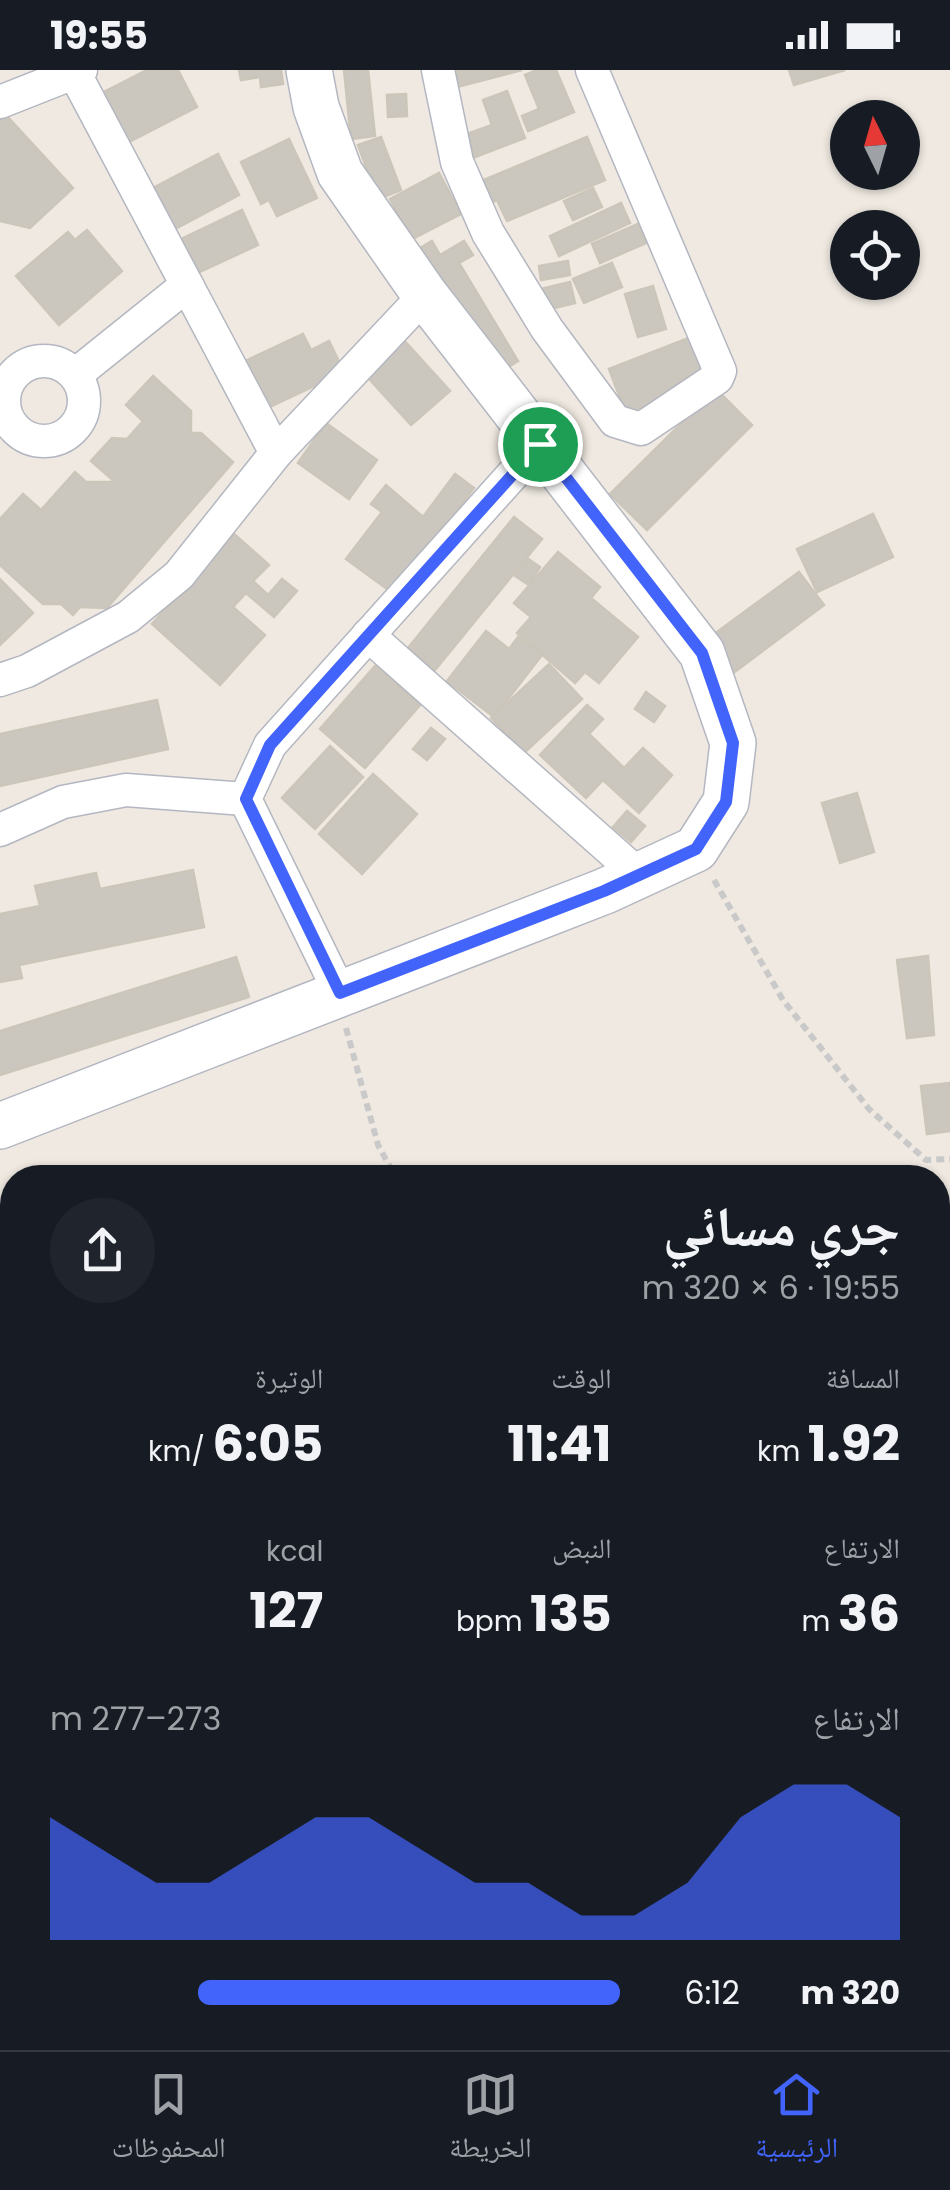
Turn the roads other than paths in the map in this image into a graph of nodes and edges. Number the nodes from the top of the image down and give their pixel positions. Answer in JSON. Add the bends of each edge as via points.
{"nodes":[{"id":1,"x":309,"y":70,"type":"edge"},
{"id":2,"x":438,"y":70,"type":"edge"},
{"id":3,"x":592,"y":70,"type":"edge"},
{"id":4,"x":77,"y":71,"type":"edge"},
{"id":5,"x":0,"y":102,"type":"edge"},
{"id":6,"x":187,"y":285,"type":"junction"},
{"id":7,"x":425,"y":295,"type":"junction"},
{"id":8,"x":75,"y":374,"type":"dead end"},
{"id":9,"x":540,"y":444,"type":"junction"},
{"id":10,"x":276,"y":453,"type":"junction"},
{"id":11,"x":368,"y":635,"type":"junction"},
{"id":12,"x":0,"y":680,"type":"edge"},
{"id":13,"x":246,"y":799,"type":"junction"},
{"id":14,"x":0,"y":830,"type":"edge"},
{"id":15,"x":639,"y":875,"type":"junction"},
{"id":16,"x":340,"y":993,"type":"junction"},
{"id":17,"x":0,"y":1126,"type":"edge"}],
"edges":[{"from":1,"to":7,"type":"main road","via":[[340,173]]},
{"from":2,"to":3,"type":"street","via":[[456,162],[488,233],[615,421],[640,429],[720,371]]},
{"from":4,"to":5,"type":"street"},
{"from":4,"to":6,"type":"street"},
{"from":6,"to":8,"type":"street"},
{"from":6,"to":10,"type":"street"},
{"from":7,"to":9,"type":"main road"},
{"from":7,"to":10,"type":"street"},
{"from":9,"to":11,"type":"street"},
{"from":9,"to":15,"type":"main road","via":[[702,653],[733,743],[726,802],[696,849]]},
{"from":10,"to":12,"type":"street","via":[[179,575],[140,607]]},
{"from":11,"to":13,"type":"street","via":[[270,745]]},
{"from":11,"to":15,"type":"street"},
{"from":13,"to":14,"type":"street","via":[[126,790],[63,802]]},
{"from":13,"to":16,"type":"street"},
{"from":15,"to":16,"type":"main road"},
{"from":16,"to":17,"type":"main road"}]}
